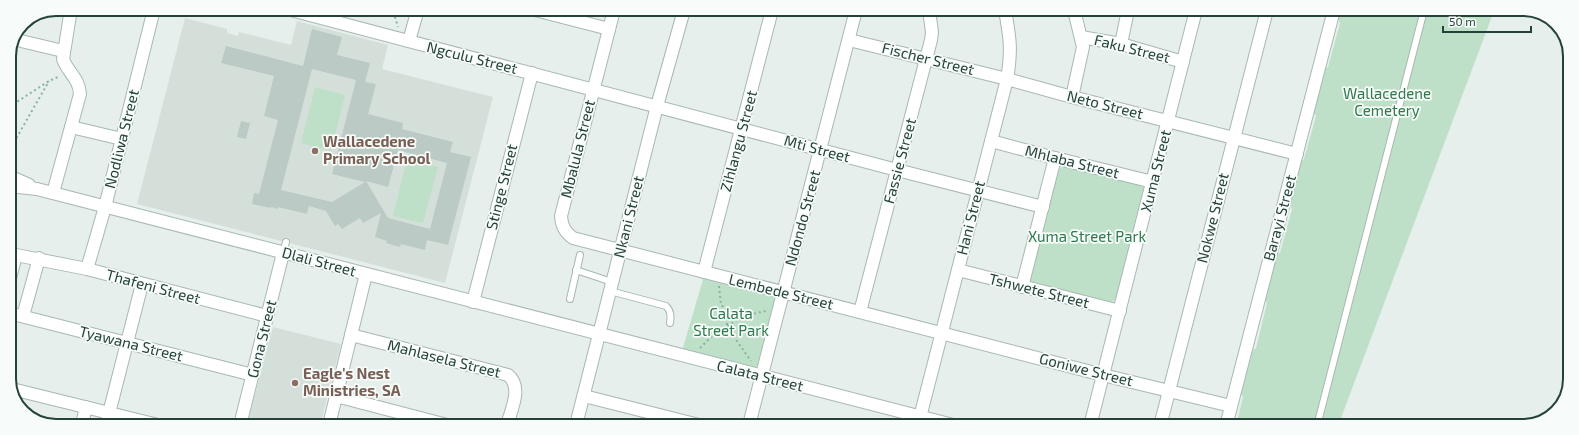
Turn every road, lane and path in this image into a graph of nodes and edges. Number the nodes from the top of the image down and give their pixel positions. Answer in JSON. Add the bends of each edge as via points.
{"nodes":[{"id":1,"x":70,"y":16,"type":"edge"},
{"id":2,"x":152,"y":16,"type":"edge"},
{"id":3,"x":313,"y":16,"type":"edge"},
{"id":4,"x":393,"y":16,"type":"edge"},
{"id":5,"x":416,"y":16,"type":"edge"},
{"id":6,"x":558,"y":16,"type":"edge"},
{"id":7,"x":612,"y":16,"type":"edge"},
{"id":8,"x":682,"y":16,"type":"edge"},
{"id":9,"x":770,"y":16,"type":"edge"},
{"id":10,"x":855,"y":16,"type":"edge"},
{"id":11,"x":930,"y":16,"type":"edge"},
{"id":12,"x":1006,"y":16,"type":"edge"},
{"id":13,"x":1076,"y":16,"type":"edge"},
{"id":14,"x":1127,"y":16,"type":"edge"},
{"id":15,"x":1194,"y":16,"type":"edge"},
{"id":16,"x":1265,"y":16,"type":"edge"},
{"id":17,"x":1332,"y":16,"type":"edge"},
{"id":18,"x":1422,"y":16,"type":"edge"},
{"id":19,"x":609,"y":29,"type":"junction"},
{"id":20,"x":1081,"y":37,"type":"junction"},
{"id":21,"x":396,"y":38,"type":"junction"},
{"id":22,"x":849,"y":40,"type":"junction"},
{"id":23,"x":21,"y":41,"type":"dead end"},
{"id":24,"x":409,"y":42,"type":"junction"},
{"id":25,"x":1121,"y":44,"type":"junction"},
{"id":26,"x":63,"y":51,"type":"junction"},
{"id":27,"x":927,"y":59,"type":"junction"},
{"id":28,"x":1182,"y":62,"type":"junction"},
{"id":29,"x":70,"y":72,"type":"junction"},
{"id":30,"x":532,"y":73,"type":"junction"},
{"id":31,"x":1007,"y":79,"type":"junction"},
{"id":32,"x":48,"y":81,"type":"junction"},
{"id":33,"x":594,"y":89,"type":"junction"},
{"id":34,"x":1072,"y":97,"type":"junction"},
{"id":35,"x":16,"y":102,"type":"edge"},
{"id":36,"x":657,"y":106,"type":"junction"},
{"id":37,"x":1168,"y":121,"type":"junction"},
{"id":38,"x":71,"y":127,"type":"junction"},
{"id":39,"x":742,"y":129,"type":"junction"},
{"id":40,"x":16,"y":138,"type":"edge"},
{"id":41,"x":1234,"y":138,"type":"junction"},
{"id":42,"x":122,"y":140,"type":"junction"},
{"id":43,"x":991,"y":140,"type":"junction"},
{"id":44,"x":821,"y":150,"type":"junction"},
{"id":45,"x":1297,"y":154,"type":"junction"},
{"id":46,"x":1055,"y":158,"type":"junction"},
{"id":47,"x":897,"y":170,"type":"junction"},
{"id":48,"x":16,"y":179,"type":"edge"},
{"id":49,"x":1153,"y":182,"type":"junction"},
{"id":50,"x":16,"y":187,"type":"edge"},
{"id":51,"x":37,"y":189,"type":"junction"},
{"id":52,"x":978,"y":191,"type":"junction"},
{"id":53,"x":53,"y":193,"type":"junction"},
{"id":54,"x":105,"y":206,"type":"junction"},
{"id":55,"x":1042,"y":207,"type":"junction"},
{"id":56,"x":284,"y":247,"type":"junction"},
{"id":57,"x":620,"y":250,"type":"junction"},
{"id":58,"x":16,"y":255,"type":"edge"},
{"id":59,"x":580,"y":255,"type":"dead end"},
{"id":60,"x":39,"y":258,"type":"junction"},
{"id":61,"x":87,"y":269,"type":"junction"},
{"id":62,"x":576,"y":270,"type":"junction"},
{"id":63,"x":958,"y":270,"type":"junction"},
{"id":64,"x":704,"y":272,"type":"junction"},
{"id":65,"x":366,"y":274,"type":"junction"},
{"id":66,"x":718,"y":275,"type":"junction"},
{"id":67,"x":142,"y":284,"type":"junction"},
{"id":68,"x":611,"y":286,"type":"junction"},
{"id":69,"x":1022,"y":287,"type":"junction"},
{"id":70,"x":784,"y":292,"type":"junction"},
{"id":71,"x":570,"y":299,"type":"dead end"},
{"id":72,"x":473,"y":302,"type":"junction"},
{"id":73,"x":780,"y":307,"type":"junction"},
{"id":74,"x":860,"y":312,"type":"junction"},
{"id":75,"x":1120,"y":312,"type":"junction"},
{"id":76,"x":16,"y":314,"type":"edge"},
{"id":77,"x":23,"y":316,"type":"junction"},
{"id":78,"x":267,"y":316,"type":"junction"},
{"id":79,"x":670,"y":323,"type":"dead end"},
{"id":80,"x":727,"y":327,"type":"junction"},
{"id":81,"x":942,"y":333,"type":"junction"},
{"id":82,"x":600,"y":334,"type":"junction"},
{"id":83,"x":351,"y":335,"type":"junction"},
{"id":84,"x":127,"y":344,"type":"junction"},
{"id":85,"x":691,"y":358,"type":"junction"},
{"id":86,"x":252,"y":375,"type":"junction"},
{"id":87,"x":1104,"y":375,"type":"junction"},
{"id":88,"x":762,"y":376,"type":"junction"},
{"id":89,"x":18,"y":390,"type":"edge"},
{"id":90,"x":1169,"y":390,"type":"junction"},
{"id":91,"x":336,"y":396,"type":"junction"},
{"id":92,"x":584,"y":396,"type":"junction"},
{"id":93,"x":1231,"y":406,"type":"junction"},
{"id":94,"x":86,"y":407,"type":"junction"},
{"id":95,"x":109,"y":412,"type":"junction"},
{"id":96,"x":83,"y":419,"type":"edge"},
{"id":97,"x":107,"y":419,"type":"edge"},
{"id":98,"x":135,"y":419,"type":"edge"},
{"id":99,"x":241,"y":419,"type":"edge"},
{"id":100,"x":330,"y":419,"type":"edge"},
{"id":101,"x":425,"y":419,"type":"edge"},
{"id":102,"x":509,"y":419,"type":"edge"},
{"id":103,"x":578,"y":419,"type":"edge"},
{"id":104,"x":659,"y":419,"type":"edge"},
{"id":105,"x":751,"y":419,"type":"edge"},
{"id":106,"x":912,"y":419,"type":"edge"},
{"id":107,"x":920,"y":419,"type":"edge"},
{"id":108,"x":1092,"y":419,"type":"edge"},
{"id":109,"x":1162,"y":419,"type":"edge"},
{"id":110,"x":1228,"y":419,"type":"edge"},
{"id":111,"x":1319,"y":419,"type":"edge"}],
"edges":[{"from":1,"to":26,"type":"street"},
{"from":2,"to":42,"type":"street","name":"Nodliwa Street"},
{"from":3,"to":21,"type":"street","name":"Ngculu Street"},
{"from":4,"to":21,"type":"path","via":[[400,34]]},
{"from":5,"to":24,"type":"street"},
{"from":6,"to":19,"type":"street"},
{"from":7,"to":19,"type":"street","name":"Mbalula Street"},
{"from":8,"to":36,"type":"street","name":"Nkani Street"},
{"from":9,"to":39,"type":"street","name":"Zihlangu Street"},
{"from":10,"to":22,"type":"street","name":"Ndondo Street"},
{"from":11,"to":27,"type":"street","name":"Fassie Street","via":[[932,32]]},
{"from":12,"to":31,"type":"street","name":"Hani Street","via":[[1011,44]]},
{"from":13,"to":20,"type":"street"},
{"from":14,"to":25,"type":"street"},
{"from":15,"to":28,"type":"street","name":"Xuma Street"},
{"from":16,"to":41,"type":"street","name":"Nokwe Street"},
{"from":17,"to":45,"type":"street","name":"Barayi Street"},
{"from":18,"to":111,"type":"lane"},
{"from":19,"to":33,"type":"street","name":"Mbalula Street"},
{"from":20,"to":25,"type":"street","name":"Faku Street"},
{"from":20,"to":34,"type":"street","via":[[1083,47]]},
{"from":21,"to":24,"type":"street","name":"Ngculu Street"},
{"from":22,"to":27,"type":"street","name":"Fischer Street"},
{"from":22,"to":44,"type":"street","name":"Ndondo Street"},
{"from":23,"to":26,"type":"street"},
{"from":24,"to":30,"type":"street","name":"Ngculu Street"},
{"from":25,"to":28,"type":"street","name":"Faku Street"},
{"from":26,"to":29,"type":"street","via":[[65,65]]},
{"from":27,"to":31,"type":"street","name":"Fischer Street"},
{"from":27,"to":47,"type":"street","name":"Fassie Street"},
{"from":28,"to":37,"type":"street","name":"Xuma Street"},
{"from":29,"to":32,"type":"path"},
{"from":29,"to":38,"type":"street","via":[[77,80],[80,94]]},
{"from":30,"to":33,"type":"street","name":"Ngculu Street"},
{"from":30,"to":72,"type":"street","name":"Stinge Street"},
{"from":31,"to":34,"type":"street","name":"Neto Street"},
{"from":31,"to":43,"type":"street","name":"Hani Street"},
{"from":32,"to":35,"type":"path"},
{"from":32,"to":40,"type":"path"},
{"from":33,"to":36,"type":"street","name":"Ngculu Street"},
{"from":33,"to":57,"type":"street","name":"Mbalula Street","via":[[564,205],[562,222],[566,233],[574,238]]},
{"from":34,"to":37,"type":"street","name":"Neto Street"},
{"from":36,"to":39,"type":"street","name":"Mti Street"},
{"from":36,"to":57,"type":"street","name":"Nkani Street"},
{"from":37,"to":41,"type":"street","name":"Neto Street"},
{"from":37,"to":49,"type":"street","name":"Xuma Street"},
{"from":38,"to":42,"type":"street"},
{"from":38,"to":53,"type":"street"},
{"from":39,"to":44,"type":"street","name":"Mti Street"},
{"from":39,"to":64,"type":"street","name":"Zihlangu Street"},
{"from":41,"to":45,"type":"street","name":"Neto Street"},
{"from":41,"to":90,"type":"street","name":"Nokwe Street"},
{"from":42,"to":54,"type":"street","name":"Nodliwa Street"},
{"from":43,"to":46,"type":"street","name":"Mhlaba Street"},
{"from":43,"to":52,"type":"street","name":"Hani Street"},
{"from":44,"to":47,"type":"street","name":"Mti Street"},
{"from":44,"to":70,"type":"street","name":"Ndondo Street"},
{"from":45,"to":93,"type":"street","name":"Barayi Street"},
{"from":46,"to":49,"type":"street","name":"Mhlaba Street"},
{"from":46,"to":55,"type":"street"},
{"from":47,"to":52,"type":"street","name":"Mti Street"},
{"from":47,"to":74,"type":"street","name":"Fassie Street"},
{"from":48,"to":51,"type":"street","name":"Dlali Street"},
{"from":49,"to":75,"type":"street","name":"Xuma Street"},
{"from":50,"to":51,"type":"street","name":"Dlali Street"},
{"from":51,"to":53,"type":"street","name":"Dlali Street"},
{"from":52,"to":55,"type":"street","name":"Mti Street"},
{"from":52,"to":63,"type":"street","name":"Hani Street"},
{"from":53,"to":54,"type":"street","name":"Dlali Street"},
{"from":54,"to":56,"type":"street","name":"Dlali Street"},
{"from":54,"to":61,"type":"street","name":"Nodliwa Street"},
{"from":55,"to":69,"type":"street"},
{"from":56,"to":65,"type":"street","name":"Dlali Street"},
{"from":56,"to":78,"type":"street","name":"Gona Street"},
{"from":57,"to":64,"type":"street","name":"Lembede Street"},
{"from":57,"to":68,"type":"street","name":"Nkani Street"},
{"from":58,"to":60,"type":"street","name":"Thafeni Street"},
{"from":59,"to":62,"type":"lane"},
{"from":60,"to":61,"type":"street","name":"Thafeni Street"},
{"from":60,"to":77,"type":"street"},
{"from":61,"to":67,"type":"street","name":"Thafeni Street"},
{"from":62,"to":68,"type":"lane"},
{"from":62,"to":71,"type":"lane"},
{"from":63,"to":69,"type":"street","name":"Tshwete Street"},
{"from":63,"to":81,"type":"street","name":"Hani Street"},
{"from":64,"to":66,"type":"street","name":"Lembede Street"},
{"from":65,"to":72,"type":"street","name":"Dlali Street"},
{"from":65,"to":83,"type":"street"},
{"from":66,"to":70,"type":"street","name":"Lembede Street"},
{"from":66,"to":80,"type":"path","via":[[721,305],[727,310]]},
{"from":67,"to":78,"type":"street","name":"Thafeni Street"},
{"from":67,"to":84,"type":"street"},
{"from":68,"to":79,"type":"lane","via":[[666,306],[671,315]]},
{"from":68,"to":82,"type":"street","name":"Nkani Street"},
{"from":69,"to":75,"type":"street","name":"Tshwete Street"},
{"from":70,"to":73,"type":"street","name":"Ndondo Street"},
{"from":70,"to":74,"type":"street","name":"Lembede Street"},
{"from":72,"to":82,"type":"street","name":"Dlali Street"},
{"from":73,"to":80,"type":"path","via":[[743,316]]},
{"from":73,"to":88,"type":"street","name":"Ndondo Street"},
{"from":74,"to":81,"type":"street","name":"Lembede Street"},
{"from":75,"to":87,"type":"street","name":"Xuma Street"},
{"from":76,"to":77,"type":"street","name":"Tyawana Street"},
{"from":77,"to":84,"type":"street","name":"Tyawana Street"},
{"from":78,"to":86,"type":"street","name":"Gona Street"},
{"from":80,"to":85,"type":"path","via":[[711,337]]},
{"from":80,"to":88,"type":"path"},
{"from":81,"to":87,"type":"street","name":"Goniwe Street"},
{"from":81,"to":107,"type":"street","name":"Hani Street"},
{"from":82,"to":85,"type":"street","name":"Calata Street"},
{"from":82,"to":92,"type":"street","name":"Nkani Street"},
{"from":83,"to":91,"type":"street"},
{"from":83,"to":102,"type":"street","name":"Mahlasela Street","via":[[508,375],[516,384]]},
{"from":84,"to":86,"type":"street","name":"Tyawana Street"},
{"from":84,"to":95,"type":"street"},
{"from":85,"to":88,"type":"street","name":"Calata Street"},
{"from":86,"to":99,"type":"street","name":"Gona Street"},
{"from":87,"to":90,"type":"street","name":"Goniwe Street"},
{"from":87,"to":108,"type":"street","name":"Xuma Street"},
{"from":88,"to":105,"type":"street","name":"Ndondo Street"},
{"from":88,"to":106,"type":"street","name":"Calata Street"},
{"from":89,"to":94,"type":"street"},
{"from":90,"to":93,"type":"street","name":"Goniwe Street"},
{"from":90,"to":109,"type":"street","name":"Nokwe Street"},
{"from":91,"to":100,"type":"street"},
{"from":91,"to":101,"type":"street"},
{"from":92,"to":103,"type":"street","name":"Nkani Street"},
{"from":92,"to":104,"type":"street"},
{"from":93,"to":110,"type":"street","name":"Barayi Street"},
{"from":94,"to":95,"type":"street"},
{"from":94,"to":96,"type":"street"},
{"from":95,"to":97,"type":"street"},
{"from":95,"to":98,"type":"street"}]}
